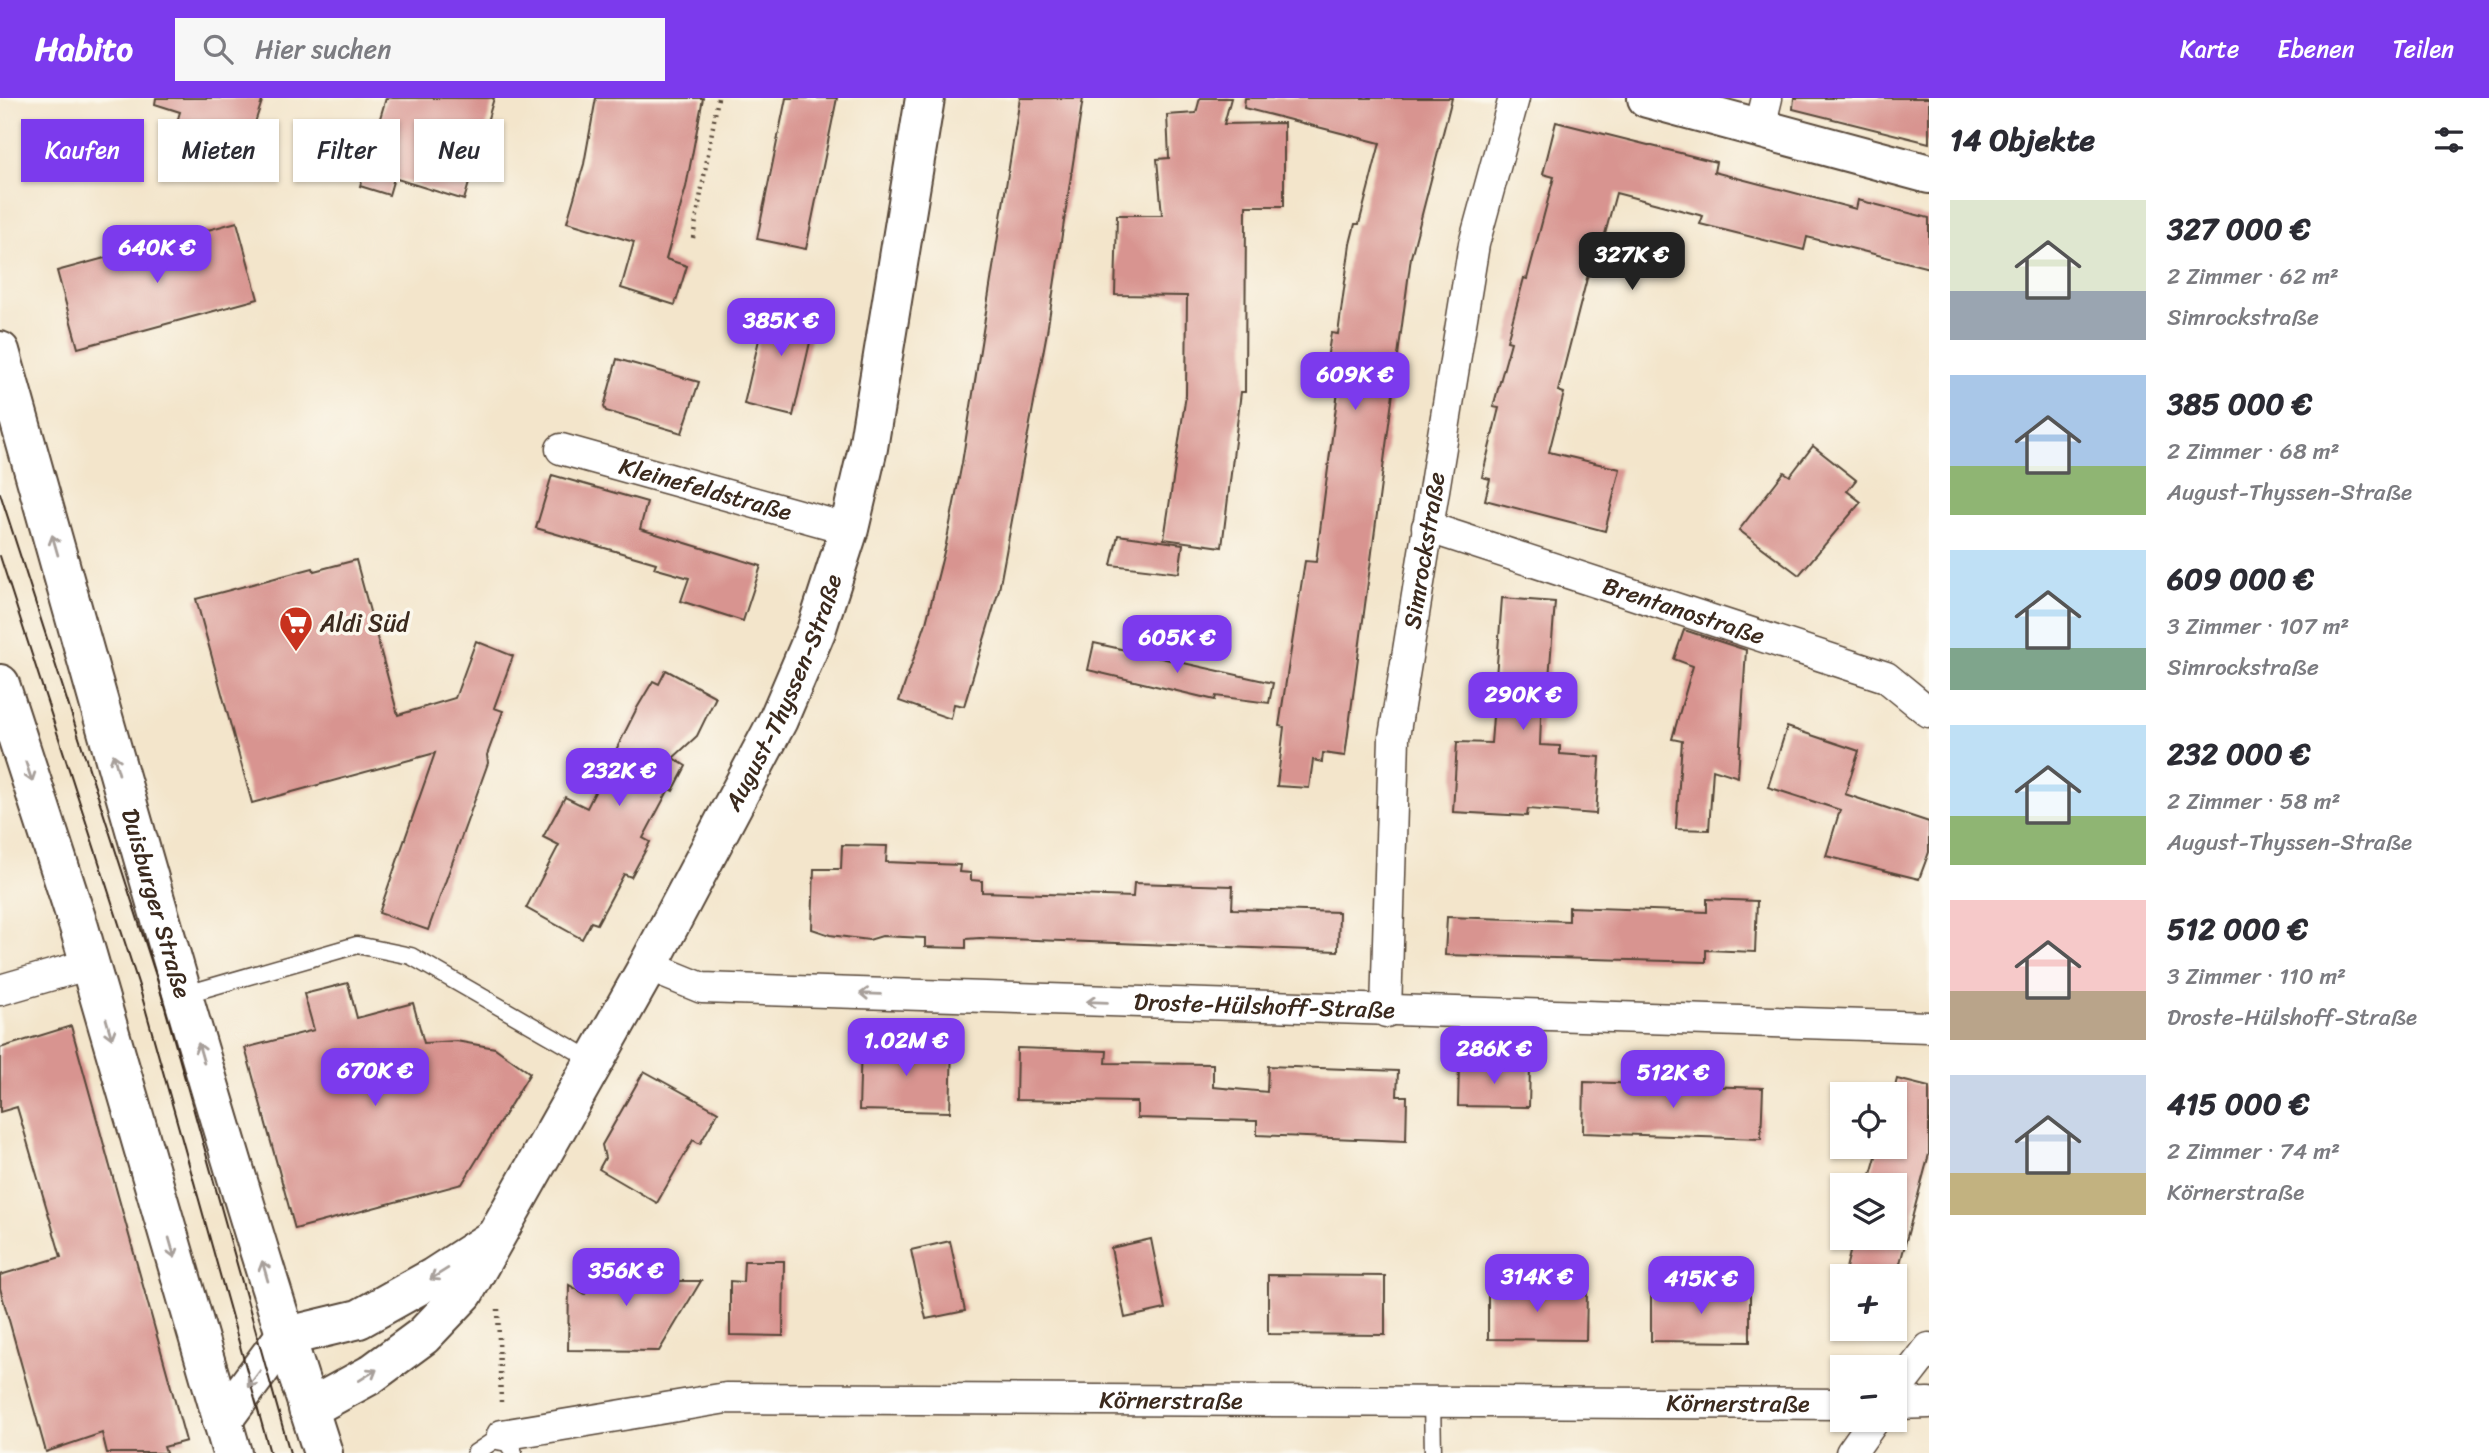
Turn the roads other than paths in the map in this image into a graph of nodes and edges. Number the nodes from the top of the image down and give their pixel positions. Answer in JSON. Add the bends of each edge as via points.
{"nodes":[{"id":1,"x":925,"y":98,"type":"edge"},
{"id":2,"x":1514,"y":98,"type":"edge"},
{"id":3,"x":1647,"y":98,"type":"edge"},
{"id":4,"x":1764,"y":112,"type":"edge"},
{"id":5,"x":1929,"y":174,"type":"edge"},
{"id":6,"x":0,"y":351,"type":"edge"},
{"id":7,"x":561,"y":449,"type":"dead end"},
{"id":8,"x":1427,"y":527,"type":"junction"},
{"id":9,"x":849,"y":529,"type":"junction"},
{"id":10,"x":0,"y":684,"type":"edge"},
{"id":11,"x":1929,"y":712,"type":"edge"},
{"id":12,"x":90,"y":964,"type":"junction"},
{"id":13,"x":648,"y":966,"type":"junction"},
{"id":14,"x":0,"y":990,"type":"edge"},
{"id":15,"x":183,"y":995,"type":"junction"},
{"id":16,"x":1386,"y":1012,"type":"junction"},
{"id":17,"x":1929,"y":1027,"type":"edge"},
{"id":18,"x":594,"y":1061,"type":"junction"},
{"id":19,"x":496,"y":1237,"type":"junction"},
{"id":20,"x":284,"y":1337,"type":"junction"},
{"id":21,"x":1929,"y":1348,"type":"edge"},
{"id":22,"x":1907,"y":1376,"type":"edge"},
{"id":23,"x":1432,"y":1402,"type":"junction"},
{"id":24,"x":1929,"y":1403,"type":"edge"},
{"id":25,"x":1830,"y":1404,"type":"edge"},
{"id":26,"x":1907,"y":1404,"type":"edge"},
{"id":27,"x":308,"y":1409,"type":"junction"},
{"id":28,"x":1866,"y":1432,"type":"edge"},
{"id":29,"x":227,"y":1437,"type":"edge"},
{"id":30,"x":508,"y":1444,"type":"edge"},
{"id":31,"x":323,"y":1453,"type":"edge"},
{"id":32,"x":475,"y":1453,"type":"edge"},
{"id":33,"x":1433,"y":1453,"type":"edge"},
{"id":34,"x":1851,"y":1453,"type":"edge"}],
"edges":[{"from":1,"to":9,"type":"street","name":"August-Thyssen-Straße","via":[[868,448]]},
{"from":2,"to":8,"type":"street","name":"Simrockstraße","via":[[1474,244]]},
{"from":3,"to":4,"type":"street"},
{"from":4,"to":5,"type":"street"},
{"from":15,"to":6,"type":"street","name":"Duisburger Straße","one_way":true},
{"from":7,"to":9,"type":"street","name":"Kleinefeldstraße"},
{"from":8,"to":11,"type":"street","name":"Brentanostraße","via":[[1886,677]]},
{"from":8,"to":16,"type":"street","name":"Simrockstraße","via":[[1394,737]]},
{"from":9,"to":13,"type":"street","name":"August-Thyssen-Straße","via":[[816,631],[778,720]]},
{"from":10,"to":12,"type":"street","one_way":true},
{"from":12,"to":14,"type":"street"},
{"from":12,"to":29,"type":"street","one_way":true},
{"from":16,"to":13,"type":"street","name":"Droste-Hülshoff-Straße","one_way":true,"via":[[702,988]]},
{"from":13,"to":18,"type":"street","name":"August-Thyssen-Straße"},
{"from":15,"to":18,"type":"lane","via":[[356,945],[411,956]]},
{"from":20,"to":15,"type":"street","name":"Duisburger Straße","one_way":true},
{"from":16,"to":17,"type":"street","name":"Droste-Hülshoff-Straße"},
{"from":18,"to":19,"type":"street","name":"August-Thyssen-Straße"},
{"from":19,"to":20,"type":"street","name":"August-Thyssen-Straße","one_way":true,"via":[[359,1319]]},
{"from":27,"to":19,"type":"street","name":"August-Thyssen-Straße","one_way":true,"via":[[370,1375],[423,1336],[464,1293]]},
{"from":20,"to":27,"type":"street","name":"Duisburger Straße"},
{"from":20,"to":29,"type":"street","one_way":true},
{"from":21,"to":22,"type":"street"},
{"from":23,"to":25,"type":"street","name":"Körnerstraße"},
{"from":23,"to":30,"type":"street","name":"Körnerstraße","via":[[726,1398]]},
{"from":23,"to":33,"type":"lane"},
{"from":24,"to":26,"type":"street"},
{"from":27,"to":31,"type":"street","name":"Duisburger Straße"},
{"from":28,"to":34,"type":"street"},
{"from":30,"to":32,"type":"lane"}]}
